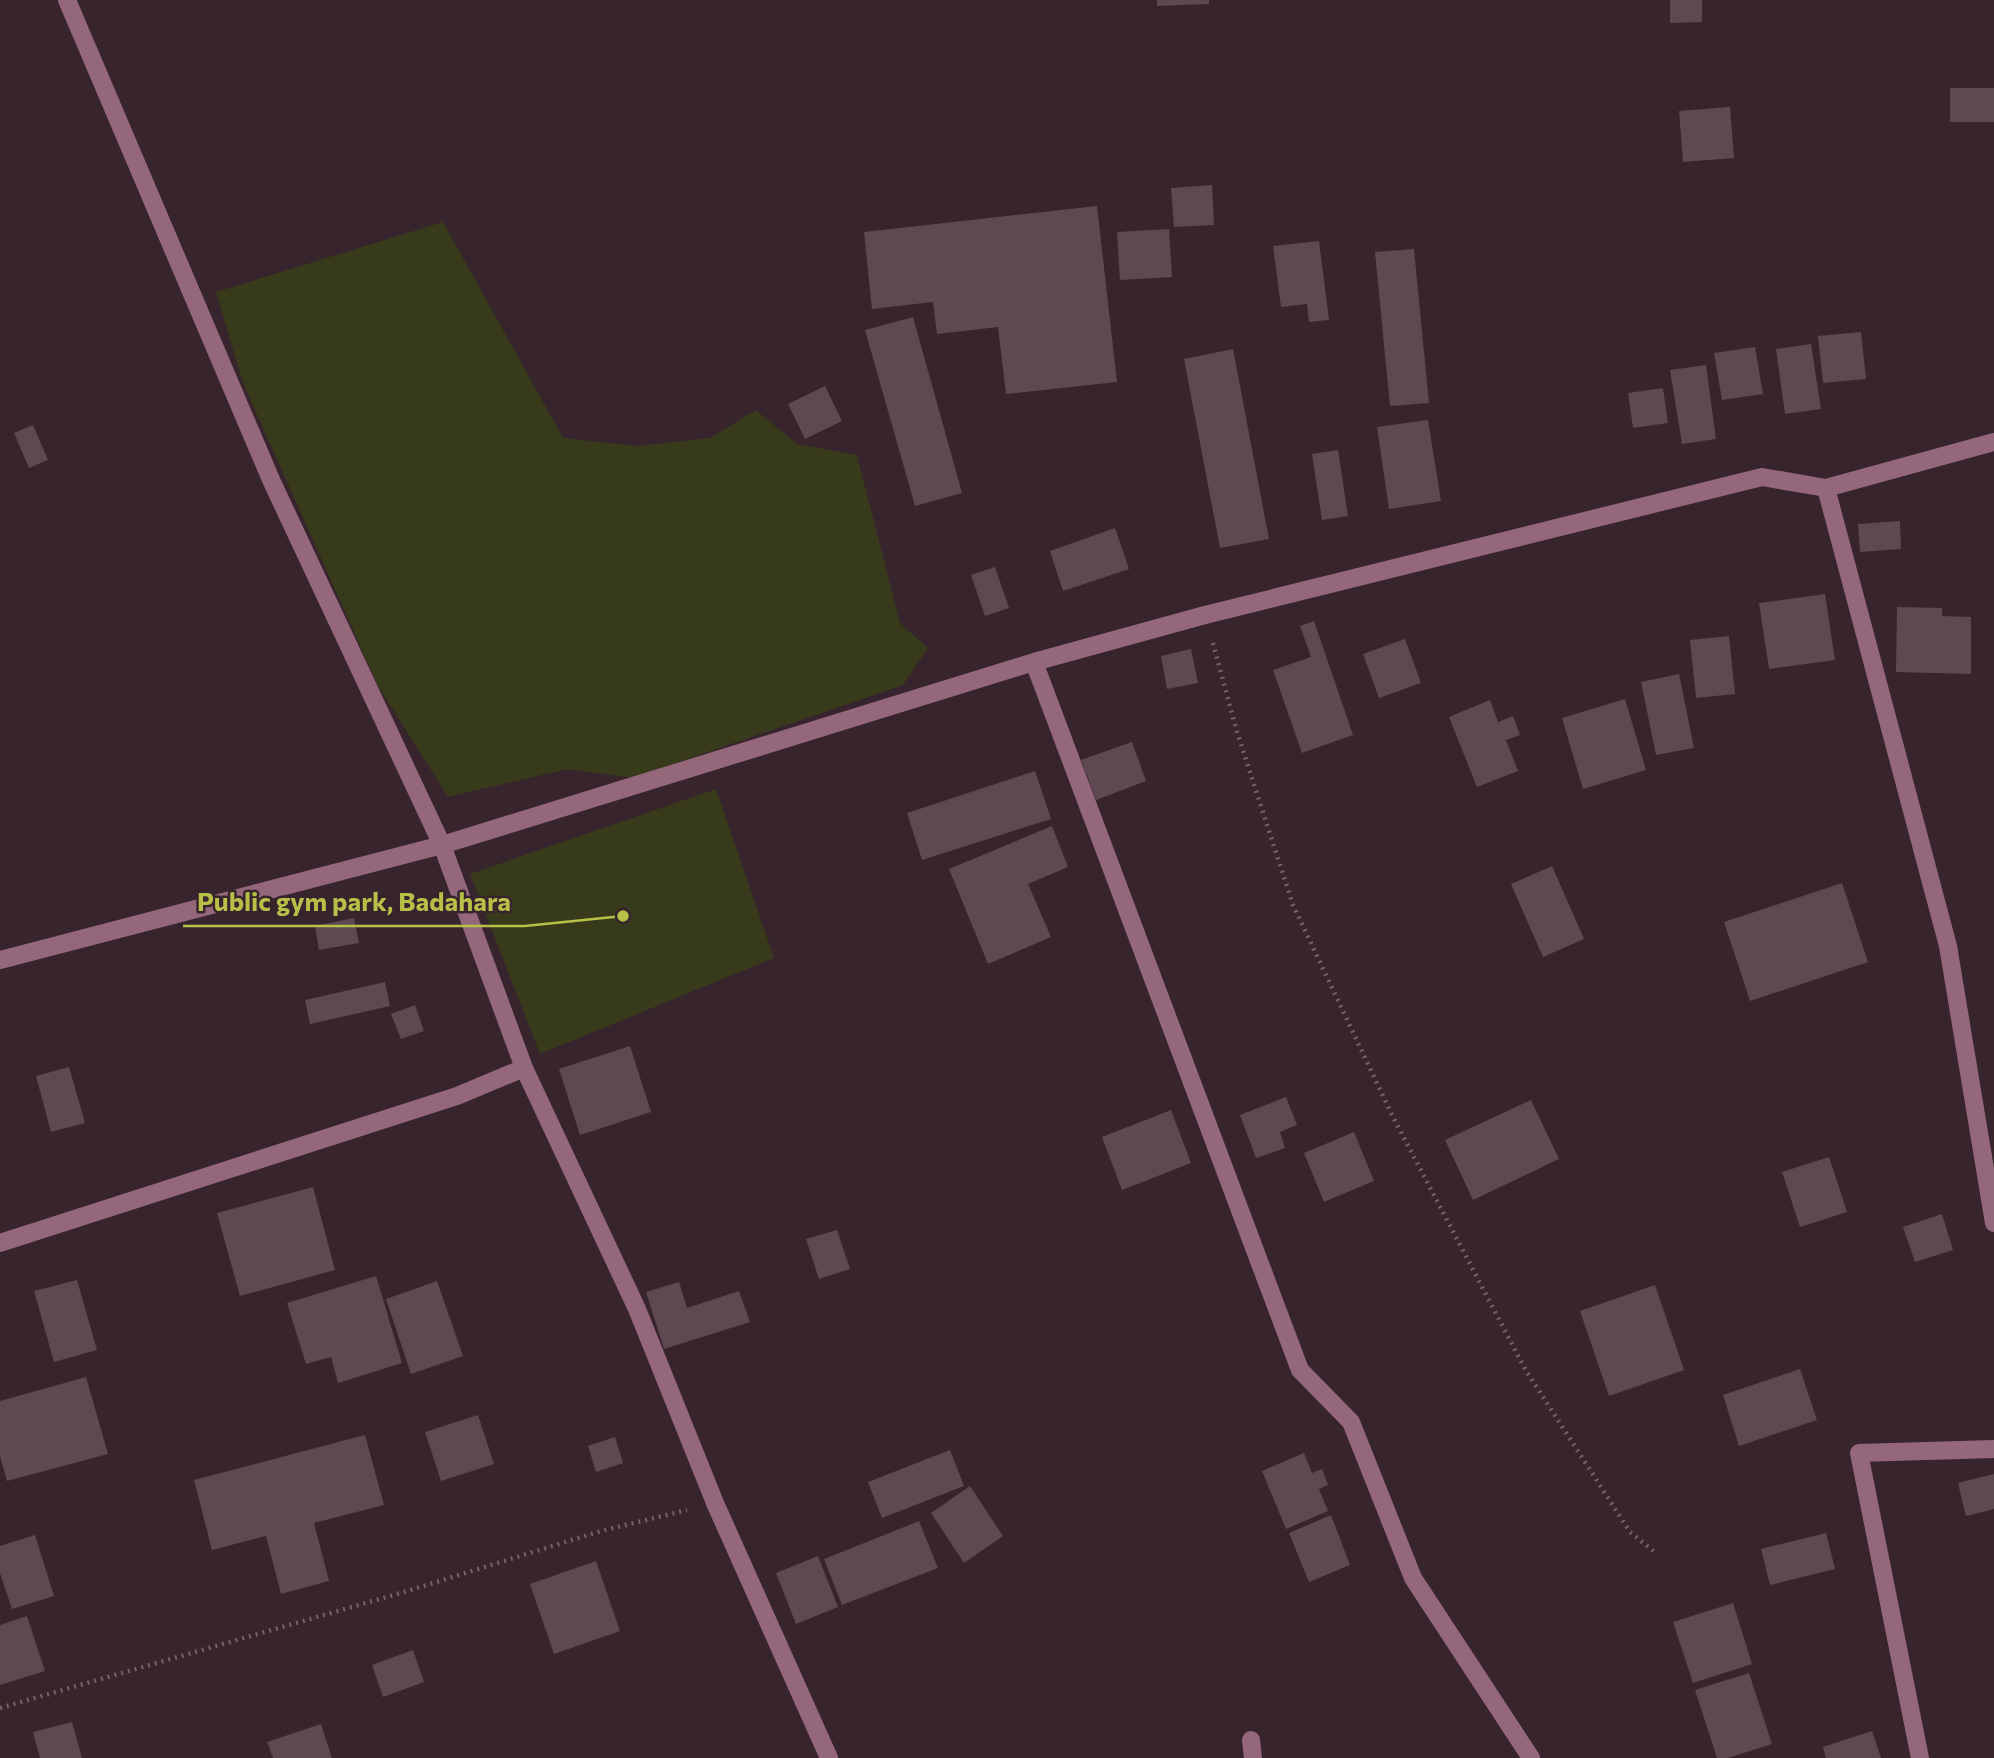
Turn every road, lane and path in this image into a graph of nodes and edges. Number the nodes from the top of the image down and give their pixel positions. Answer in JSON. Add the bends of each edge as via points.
{"nodes":[{"id":1,"x":66,"y":0,"type":"edge"},
{"id":2,"x":1994,"y":442,"type":"edge"},
{"id":3,"x":1826,"y":488,"type":"junction"},
{"id":4,"x":1205,"y":615,"type":"junction"},
{"id":5,"x":1034,"y":662,"type":"junction"},
{"id":6,"x":442,"y":845,"type":"junction"},
{"id":7,"x":0,"y":960,"type":"edge"},
{"id":8,"x":524,"y":1068,"type":"junction"},
{"id":9,"x":1994,"y":1223,"type":"edge"},
{"id":10,"x":0,"y":1244,"type":"edge"},
{"id":11,"x":1994,"y":1449,"type":"edge"},
{"id":12,"x":715,"y":1503,"type":"junction"},
{"id":13,"x":1656,"y":1553,"type":"dead end"},
{"id":14,"x":0,"y":1708,"type":"edge"},
{"id":15,"x":829,"y":1758,"type":"edge"},
{"id":16,"x":1531,"y":1758,"type":"edge"},
{"id":17,"x":1920,"y":1758,"type":"edge"}],
"edges":[{"from":1,"to":6,"type":"street","via":[[272,482]]},
{"from":2,"to":3,"type":"street"},
{"from":3,"to":4,"type":"street","via":[[1762,477]]},
{"from":3,"to":9,"type":"street","via":[[1948,946]]},
{"from":4,"to":5,"type":"street"},
{"from":4,"to":13,"type":"path","via":[[1293,905],[1392,1115],[1525,1369],[1630,1532]]},
{"from":5,"to":6,"type":"street"},
{"from":5,"to":16,"type":"street","via":[[1300,1370],[1351,1422],[1413,1578]]},
{"from":6,"to":7,"type":"street"},
{"from":6,"to":8,"type":"street"},
{"from":8,"to":10,"type":"street","via":[[457,1096]]},
{"from":8,"to":12,"type":"street","via":[[637,1309]]},
{"from":11,"to":17,"type":"street","via":[[1860,1453]]},
{"from":12,"to":14,"type":"path","via":[[600,1531]]},
{"from":12,"to":15,"type":"street"}]}
